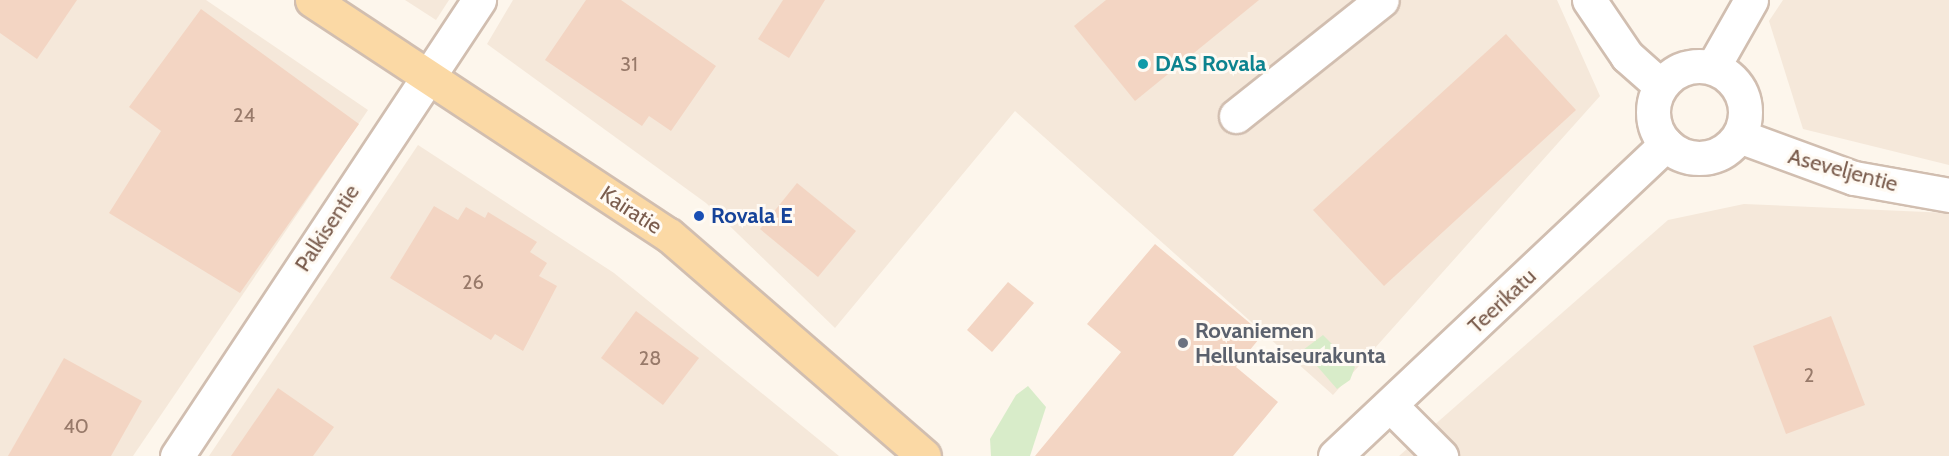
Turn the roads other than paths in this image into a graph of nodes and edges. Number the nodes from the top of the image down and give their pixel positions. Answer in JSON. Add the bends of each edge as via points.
{"nodes":[{"id":1,"x":312,"y":0,"type":"edge"},
{"id":2,"x":479,"y":0,"type":"edge"},
{"id":3,"x":1382,"y":0,"type":"edge"},
{"id":4,"x":1589,"y":0,"type":"edge"},
{"id":5,"x":1750,"y":0,"type":"edge"},
{"id":6,"x":1713,"y":67,"type":"junction"},
{"id":7,"x":428,"y":81,"type":"junction"},
{"id":8,"x":1660,"y":86,"type":"junction"},
{"id":9,"x":1236,"y":116,"type":"dead end"},
{"id":10,"x":1739,"y":136,"type":"junction"},
{"id":11,"x":1666,"y":144,"type":"junction"},
{"id":12,"x":1949,"y":195,"type":"edge"},
{"id":13,"x":1391,"y":406,"type":"junction"},
{"id":14,"x":177,"y":456,"type":"edge"},
{"id":15,"x":924,"y":456,"type":"edge"},
{"id":16,"x":1335,"y":456,"type":"edge"},
{"id":17,"x":1441,"y":456,"type":"edge"}],
"edges":[{"from":1,"to":7,"type":"main road","name":"Kairatie"},
{"from":2,"to":7,"type":"street","name":"Palkisentie"},
{"from":3,"to":9,"type":"street"},
{"from":4,"to":8,"type":"street","via":[[1627,56]]},
{"from":5,"to":6,"type":"street"},
{"from":6,"to":8,"type":"street","via":[[1684,68]]},
{"from":6,"to":10,"type":"street","via":[[1731,78],[1743,95],[1746,109]]},
{"from":7,"to":14,"type":"street","name":"Palkisentie"},
{"from":7,"to":15,"type":"main road","name":"Kairatie","via":[[669,235]]},
{"from":8,"to":11,"type":"street","via":[[1654,123]]},
{"from":10,"to":11,"type":"street","via":[[1724,151],[1705,158],[1678,153]]},
{"from":10,"to":12,"type":"street","name":"Aseveljentie","via":[[1854,178]]},
{"from":11,"to":13,"type":"street","name":"Teerikatu"},
{"from":13,"to":16,"type":"street","name":"Teerikatu"},
{"from":13,"to":17,"type":"street"}]}
